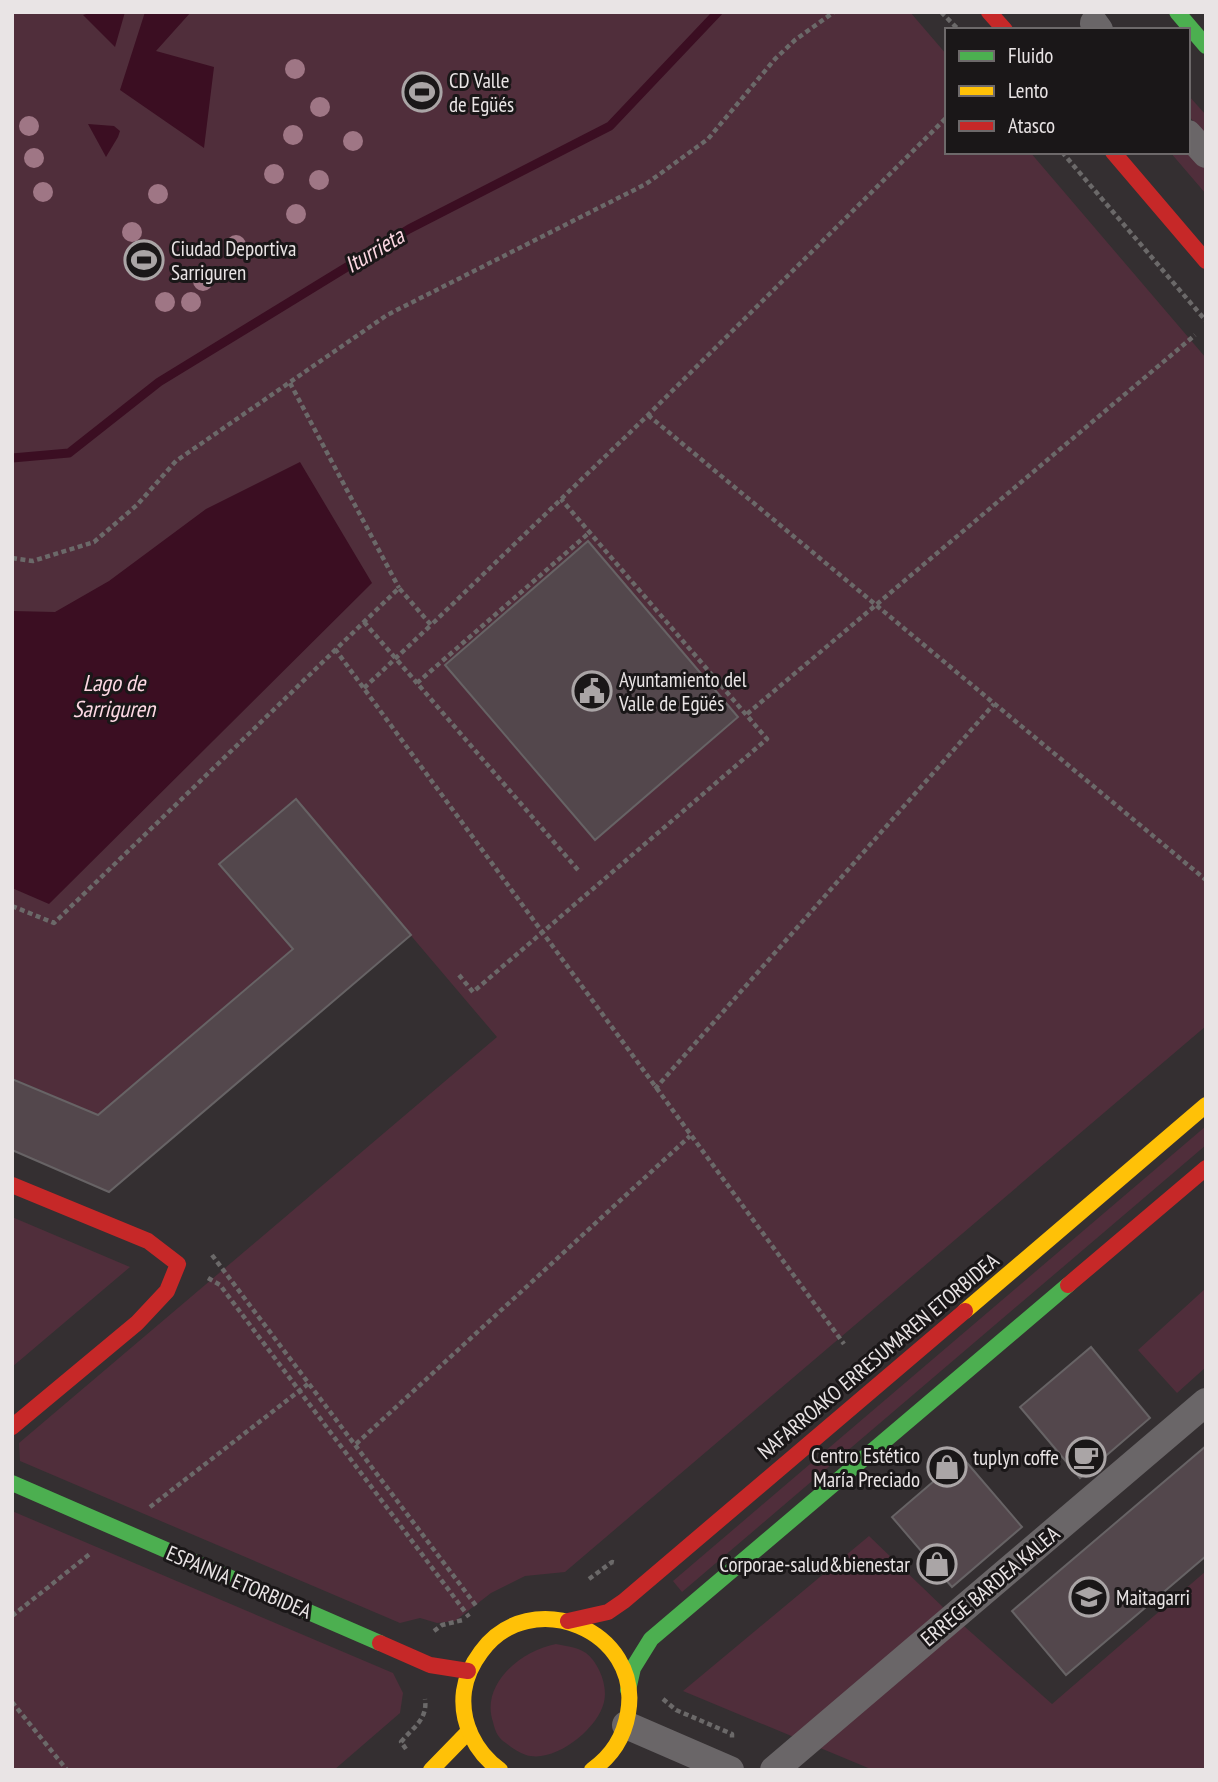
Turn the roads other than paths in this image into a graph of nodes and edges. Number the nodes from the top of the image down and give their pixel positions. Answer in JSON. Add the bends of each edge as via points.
{"nodes":[{"id":1,"x":989,"y":12,"type":"edge"},
{"id":2,"x":1177,"y":12,"type":"edge"},
{"id":3,"x":1003,"y":28,"type":"edge"},
{"id":4,"x":1206,"y":46,"type":"edge"},
{"id":5,"x":1190,"y":136,"type":"edge"},
{"id":6,"x":1114,"y":154,"type":"edge"},
{"id":7,"x":1206,"y":154,"type":"edge"},
{"id":8,"x":1206,"y":261,"type":"edge"},
{"id":9,"x":1206,"y":1105,"type":"edge"},
{"id":10,"x":1206,"y":1168,"type":"edge"},
{"id":11,"x":12,"y":1185,"type":"edge"},
{"id":12,"x":1206,"y":1402,"type":"edge"},
{"id":13,"x":12,"y":1427,"type":"edge"},
{"id":14,"x":12,"y":1483,"type":"edge"},
{"id":15,"x":568,"y":1621,"type":"junction"},
{"id":16,"x":468,"y":1671,"type":"junction"},
{"id":17,"x":628,"y":1690,"type":"junction"},
{"id":18,"x":626,"y":1725,"type":"junction"},
{"id":19,"x":469,"y":1731,"type":"junction"},
{"id":20,"x":730,"y":1758,"type":"edge"},
{"id":21,"x":498,"y":1769,"type":"edge"},
{"id":22,"x":431,"y":1770,"type":"edge"},
{"id":23,"x":592,"y":1770,"type":"edge"},
{"id":24,"x":774,"y":1770,"type":"edge"}],
"edges":[{"from":1,"to":3,"type":"street"},
{"from":2,"to":4,"type":"street"},
{"from":5,"to":7,"type":"street"},
{"from":6,"to":8,"type":"street"},
{"from":9,"to":15,"type":"street","name":"NAFARROAKO ERRESUMAREN ETORBIDEA","via":[[624,1601],[608,1612]]},
{"from":10,"to":17,"type":"street","via":[[651,1639],[634,1668]]},
{"from":11,"to":13,"type":"street","via":[[148,1241],[178,1264],[167,1291],[137,1323]]},
{"from":12,"to":24,"type":"street","name":"ERREGE BARDEA KALEA"},
{"from":14,"to":16,"type":"street","name":"ESPAINIA ETORBIDEA","via":[[430,1665]]},
{"from":15,"to":16,"type":"street","via":[[533,1618],[506,1628],[483,1646]]},
{"from":15,"to":17,"type":"street","via":[[603,1639],[624,1669]]},
{"from":16,"to":19,"type":"street","via":[[464,1701]]},
{"from":17,"to":18,"type":"street"},
{"from":18,"to":20,"type":"street"},
{"from":18,"to":23,"type":"street","via":[[615,1749]]},
{"from":19,"to":21,"type":"street","via":[[480,1752]]},
{"from":19,"to":22,"type":"street"}]}
